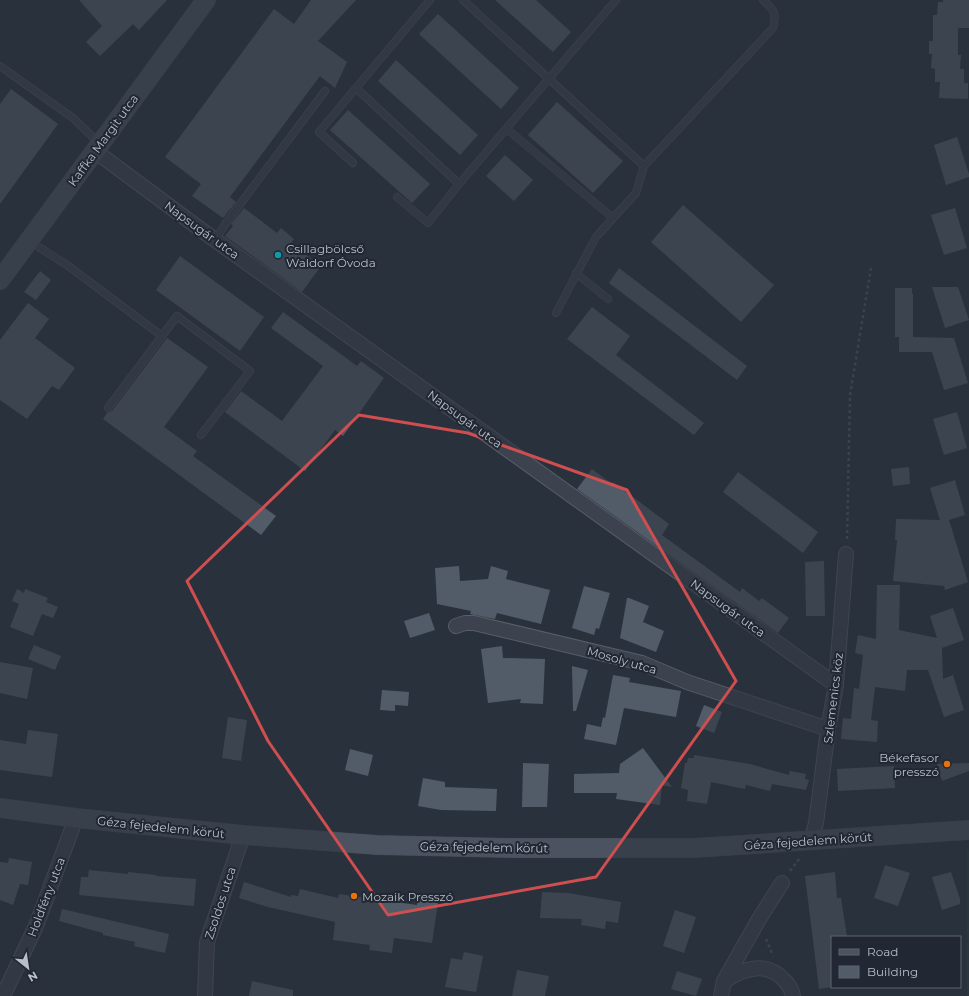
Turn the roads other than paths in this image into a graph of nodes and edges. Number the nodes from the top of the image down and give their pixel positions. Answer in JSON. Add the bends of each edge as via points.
{"nodes":[{"id":1,"x":206,"y":0,"type":"edge"},
{"id":2,"x":430,"y":0,"type":"edge"},
{"id":3,"x":463,"y":0,"type":"edge"},
{"id":4,"x":616,"y":0,"type":"edge"},
{"id":5,"x":763,"y":0,"type":"edge"},
{"id":6,"x":0,"y":66,"type":"edge"},
{"id":7,"x":549,"y":78,"type":"junction"},
{"id":8,"x":356,"y":88,"type":"junction"},
{"id":9,"x":325,"y":90,"type":"dead end"},
{"id":10,"x":506,"y":129,"type":"junction"},
{"id":11,"x":98,"y":147,"type":"junction"},
{"id":12,"x":353,"y":163,"type":"dead end"},
{"id":13,"x":644,"y":166,"type":"junction"},
{"id":14,"x":459,"y":184,"type":"junction"},
{"id":15,"x":397,"y":198,"type":"dead end"},
{"id":16,"x":613,"y":218,"type":"junction"},
{"id":17,"x":215,"y":240,"type":"junction"},
{"id":18,"x":29,"y":241,"type":"junction"},
{"id":19,"x":576,"y":273,"type":"junction"},
{"id":20,"x":0,"y":280,"type":"edge"},
{"id":21,"x":608,"y":299,"type":"dead end"},
{"id":22,"x":556,"y":313,"type":"dead end"},
{"id":23,"x":162,"y":336,"type":"junction"},
{"id":24,"x":108,"y":408,"type":"dead end"},
{"id":25,"x":201,"y":435,"type":"dead end"},
{"id":26,"x":846,"y":554,"type":"road end"},
{"id":27,"x":456,"y":626,"type":"dead end"},
{"id":28,"x":836,"y":685,"type":"junction"},
{"id":29,"x":828,"y":729,"type":"junction"},
{"id":30,"x":0,"y":808,"type":"edge"},
{"id":31,"x":76,"y":818,"type":"junction"},
{"id":32,"x":969,"y":830,"type":"edge"},
{"id":33,"x":243,"y":835,"type":"junction"},
{"id":34,"x":811,"y":840,"type":"junction"},
{"id":35,"x":782,"y":883,"type":"road end"},
{"id":36,"x":724,"y":981,"type":"junction"},
{"id":37,"x":3,"y":996,"type":"edge"},
{"id":38,"x":205,"y":996,"type":"edge"},
{"id":39,"x":721,"y":996,"type":"edge"},
{"id":40,"x":793,"y":996,"type":"edge"}],
"edges":[{"from":1,"to":11,"type":"street","name":"Kaffka Margit utca"},
{"from":2,"to":8,"type":"lane"},
{"from":3,"to":7,"type":"lane"},
{"from":4,"to":7,"type":"lane"},
{"from":5,"to":13,"type":"lane","via":[[775,13],[773,28]]},
{"from":6,"to":11,"type":"lane","via":[[73,118]]},
{"from":7,"to":10,"type":"lane"},
{"from":7,"to":13,"type":"lane"},
{"from":8,"to":12,"type":"lane","via":[[319,132]]},
{"from":8,"to":14,"type":"lane"},
{"from":9,"to":17,"type":"lane"},
{"from":10,"to":14,"type":"lane"},
{"from":10,"to":16,"type":"lane"},
{"from":11,"to":17,"type":"street","name":"Napsugár utca"},
{"from":11,"to":18,"type":"street","name":"Kaffka Margit utca"},
{"from":13,"to":16,"type":"lane","via":[[636,193]]},
{"from":14,"to":15,"type":"lane","via":[[428,223]]},
{"from":16,"to":19,"type":"lane","via":[[596,237]]},
{"from":17,"to":28,"type":"street","name":"Napsugár utca"},
{"from":18,"to":20,"type":"street","name":"Kaffka Margit utca"},
{"from":18,"to":23,"type":"lane","via":[[67,265]]},
{"from":19,"to":21,"type":"lane"},
{"from":19,"to":22,"type":"lane"},
{"from":23,"to":24,"type":"lane"},
{"from":23,"to":25,"type":"lane","via":[[177,316],[250,371]]},
{"from":26,"to":28,"type":"street","name":"Szlemenics köz"},
{"from":27,"to":29,"type":"street","name":"Mosoly utca","via":[[474,623],[642,663],[687,682]]},
{"from":28,"to":29,"type":"street","name":"Szlemenics köz"},
{"from":29,"to":34,"type":"street","name":"Szlemenics köz","via":[[816,823]]},
{"from":30,"to":31,"type":"street","name":"Géza fejedelem körút"},
{"from":31,"to":33,"type":"street","name":"Géza fejedelem körút"},
{"from":31,"to":37,"type":"street","name":"Holdfény utca","via":[[36,926]]},
{"from":32,"to":34,"type":"street","name":"Géza fejedelem körút"},
{"from":33,"to":34,"type":"street","name":"Géza fejedelem körút","via":[[378,845],[513,848],[694,848]]},
{"from":33,"to":38,"type":"street","name":"Zsoldos utca","via":[[207,942]]},
{"from":35,"to":36,"type":"street"},
{"from":36,"to":39,"type":"street"},
{"from":36,"to":40,"type":"street","via":[[736,973],[763,968],[780,975],[788,983]]}]}
